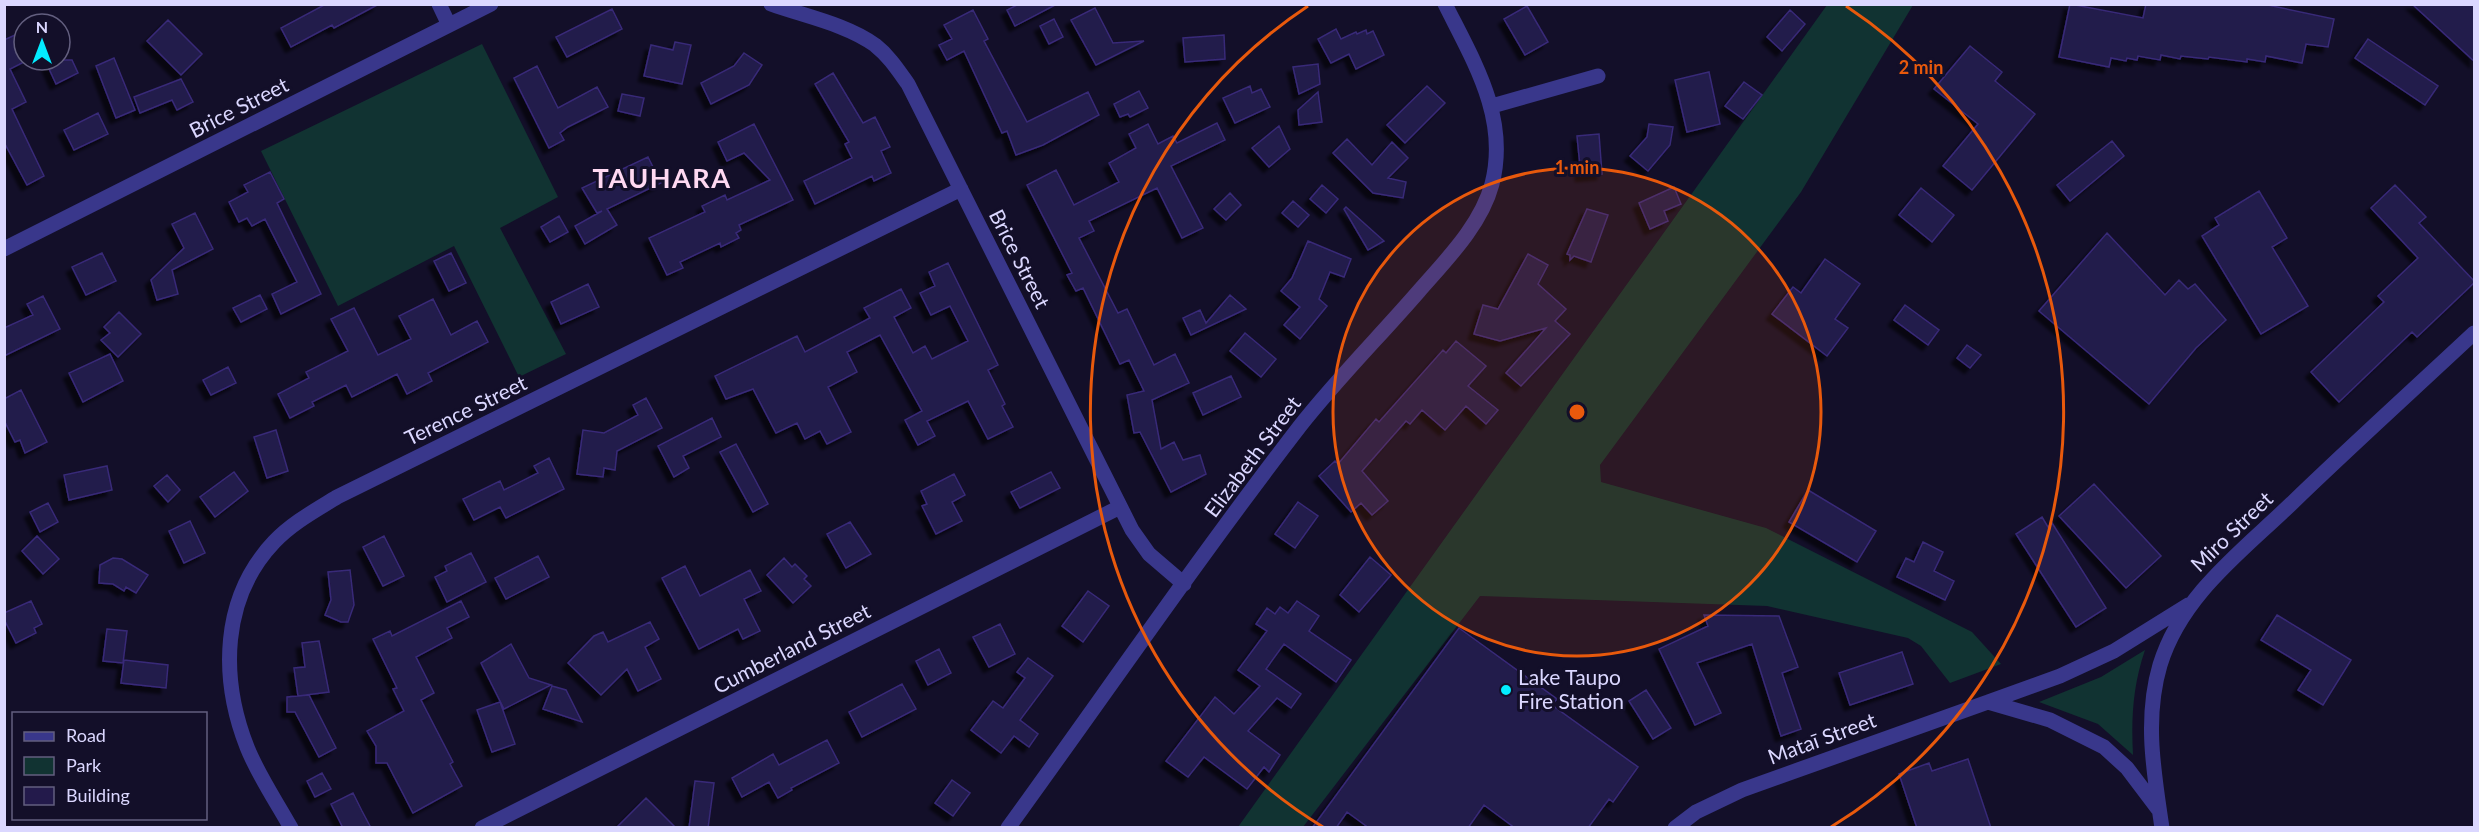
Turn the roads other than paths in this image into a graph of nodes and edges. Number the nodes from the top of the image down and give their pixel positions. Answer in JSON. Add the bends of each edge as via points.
{"nodes":[{"id":1,"x":439,"y":4,"type":"edge"},
{"id":2,"x":491,"y":4,"type":"edge"},
{"id":3,"x":771,"y":4,"type":"edge"},
{"id":4,"x":1445,"y":4,"type":"edge"},
{"id":5,"x":449,"y":25,"type":"junction"},
{"id":6,"x":1598,"y":76,"type":"dead end"},
{"id":7,"x":1492,"y":106,"type":"junction"},
{"id":8,"x":961,"y":189,"type":"junction"},
{"id":9,"x":4,"y":249,"type":"edge"},
{"id":10,"x":2475,"y":333,"type":"edge"},
{"id":11,"x":1120,"y":507,"type":"junction"},
{"id":12,"x":1184,"y":584,"type":"junction"},
{"id":13,"x":2190,"y":604,"type":"junction"},
{"id":14,"x":1988,"y":702,"type":"junction"},
{"id":15,"x":2161,"y":820,"type":"edge"},
{"id":16,"x":291,"y":828,"type":"edge"},
{"id":17,"x":482,"y":828,"type":"edge"},
{"id":18,"x":1008,"y":828,"type":"edge"},
{"id":19,"x":1675,"y":828,"type":"edge"}],
"edges":[{"from":1,"to":5,"type":"street"},
{"from":2,"to":5,"type":"street","name":"Brice Street"},
{"from":3,"to":8,"type":"street","name":"Brice Street","via":[[846,30],[874,44],[892,61],[908,84]]},
{"from":4,"to":7,"type":"street","name":"Elizabeth Street"},
{"from":5,"to":9,"type":"street","name":"Brice Street"},
{"from":6,"to":7,"type":"street"},
{"from":7,"to":12,"type":"street","name":"Elizabeth Street","via":[[1497,156],[1482,210],[1442,264],[1302,424]]},
{"from":8,"to":11,"type":"street","name":"Brice Street"},
{"from":8,"to":16,"type":"street","name":"Terence Street","via":[[338,497],[275,541],[255,565],[241,596],[231,629],[228,659],[236,715],[248,749]]},
{"from":10,"to":13,"type":"street","name":"Miro Street","via":[[2217,574]]},
{"from":11,"to":12,"type":"street","name":"Brice Street","via":[[1149,554]]},
{"from":11,"to":17,"type":"street","name":"Cumberland Street"},
{"from":12,"to":18,"type":"street","name":"Elizabeth Street"},
{"from":13,"to":14,"type":"street","name":"Mataī Street","via":[[2114,651]]},
{"from":13,"to":15,"type":"street","name":"Miro Street","via":[[2172,634],[2153,690],[2150,726]]},
{"from":14,"to":15,"type":"street","via":[[2050,720],[2104,747],[2127,768]]},
{"from":14,"to":19,"type":"street","name":"Mataī Street","via":[[1742,790],[1696,812]]}]}
